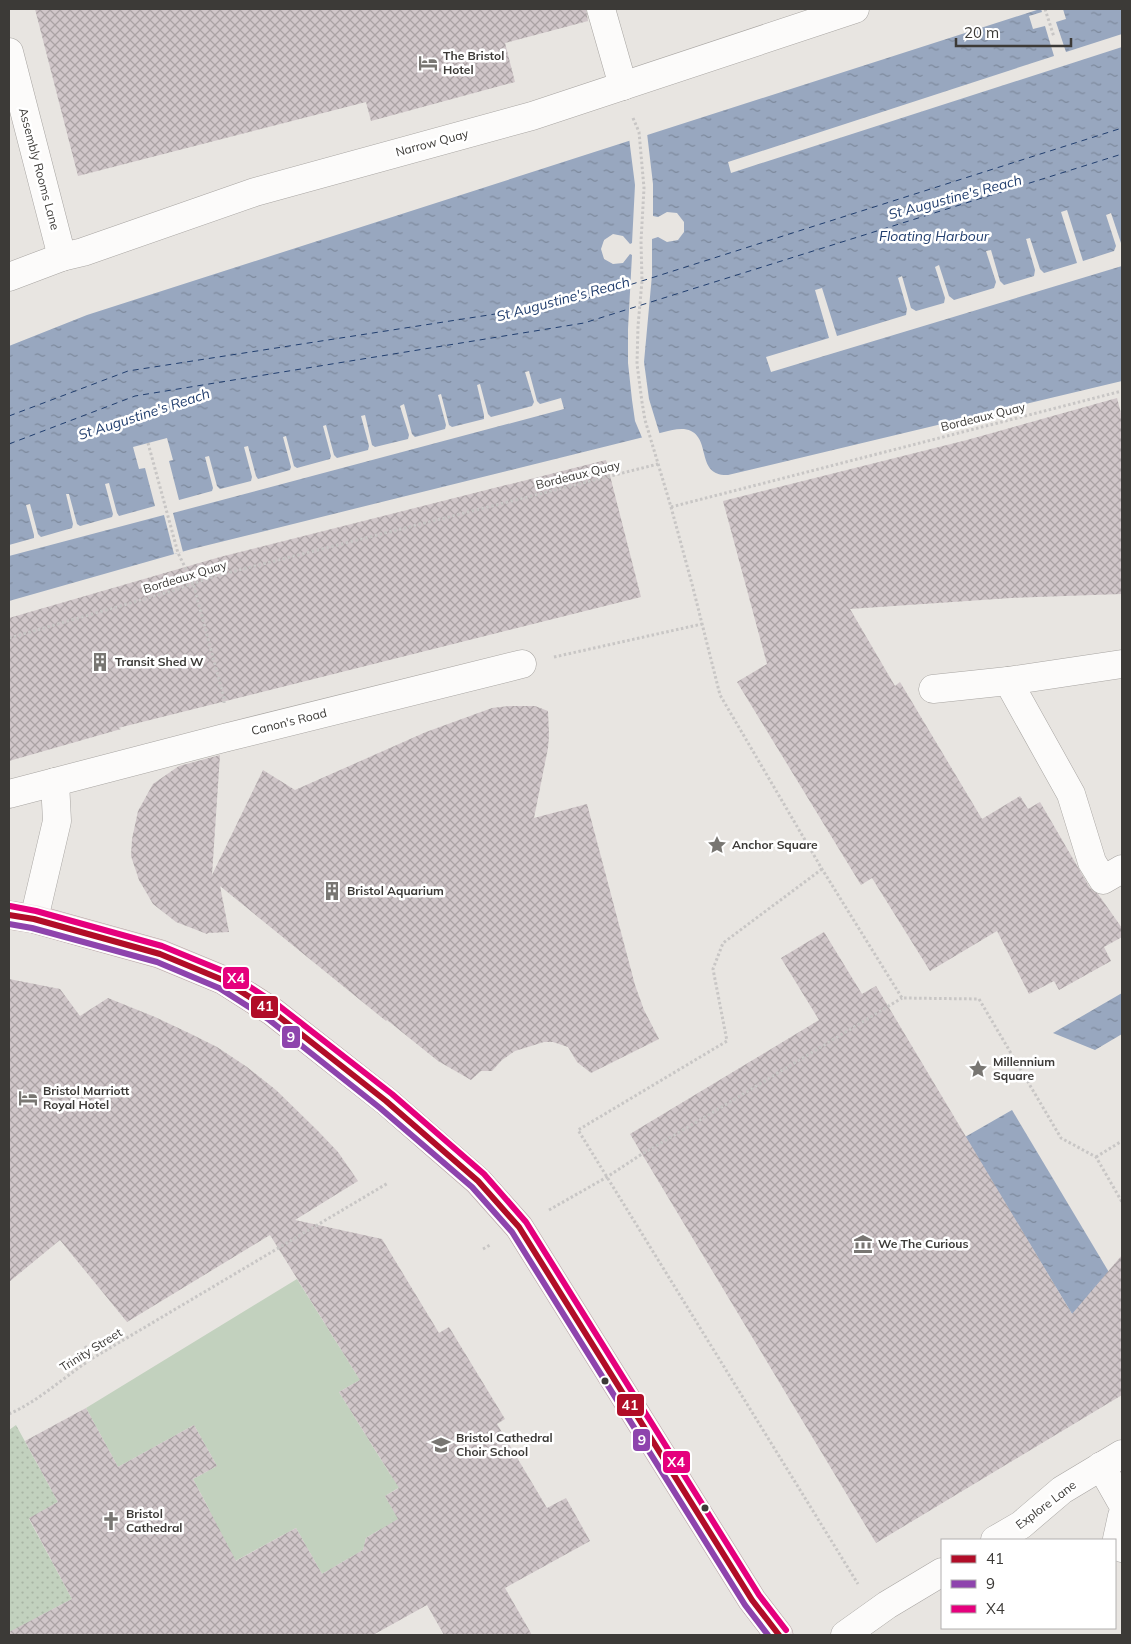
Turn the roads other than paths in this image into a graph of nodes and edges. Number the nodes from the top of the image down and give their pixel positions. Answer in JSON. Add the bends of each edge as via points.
{"nodes":[{"id":1,"x":600,"y":9,"type":"edge"},
{"id":2,"x":855,"y":9,"type":"edge"},
{"id":3,"x":9,"y":52,"type":"edge"},
{"id":4,"x":623,"y":86,"type":"junction"},
{"id":5,"x":62,"y":257,"type":"junction"},
{"id":6,"x":9,"y":277,"type":"edge"},
{"id":7,"x":522,"y":664,"type":"road end"},
{"id":8,"x":1122,"y":664,"type":"edge"},
{"id":9,"x":1008,"y":681,"type":"junction"},
{"id":10,"x":934,"y":689,"type":"dead end"},
{"id":11,"x":55,"y":782,"type":"junction"},
{"id":12,"x":9,"y":794,"type":"edge"},
{"id":13,"x":1105,"y":878,"type":"edge"},
{"id":14,"x":22,"y":917,"type":"edge"},
{"id":15,"x":1111,"y":1460,"type":"edge"},
{"id":16,"x":1122,"y":1503,"type":"edge"},
{"id":17,"x":1122,"y":1516,"type":"edge"},
{"id":18,"x":997,"y":1539,"type":"edge"},
{"id":19,"x":1122,"y":1548,"type":"edge"},
{"id":20,"x":941,"y":1573,"type":"edge"},
{"id":21,"x":779,"y":1635,"type":"edge"},
{"id":22,"x":845,"y":1635,"type":"edge"}],
"edges":[{"from":1,"to":4,"type":"street"},
{"from":2,"to":4,"type":"street","name":"Narrow Quay"},
{"from":3,"to":5,"type":"street","name":"Assembly Rooms Lane"},
{"from":4,"to":5,"type":"street","name":"Narrow Quay","via":[[532,116],[256,192]]},
{"from":5,"to":6,"type":"street","name":"Narrow Quay"},
{"from":7,"to":11,"type":"street","name":"Canon's Road"},
{"from":8,"to":9,"type":"street"},
{"from":9,"to":10,"type":"street"},
{"from":9,"to":13,"type":"street","via":[[1071,794],[1092,862]]},
{"from":11,"to":12,"type":"street","name":"Canon's Road"},
{"from":11,"to":14,"type":"street","via":[[57,821]]},
{"from":14,"to":21,"type":"main road","via":[[160,954],[223,980],[296,1030],[386,1101],[478,1181],[519,1227],[752,1600]]},
{"from":15,"to":16,"type":"street"},
{"from":15,"to":18,"type":"street","name":"Explore Lane","via":[[1062,1490],[1021,1525]]},
{"from":17,"to":19,"type":"street","via":[[1117,1539]]},
{"from":20,"to":22,"type":"street"}]}
